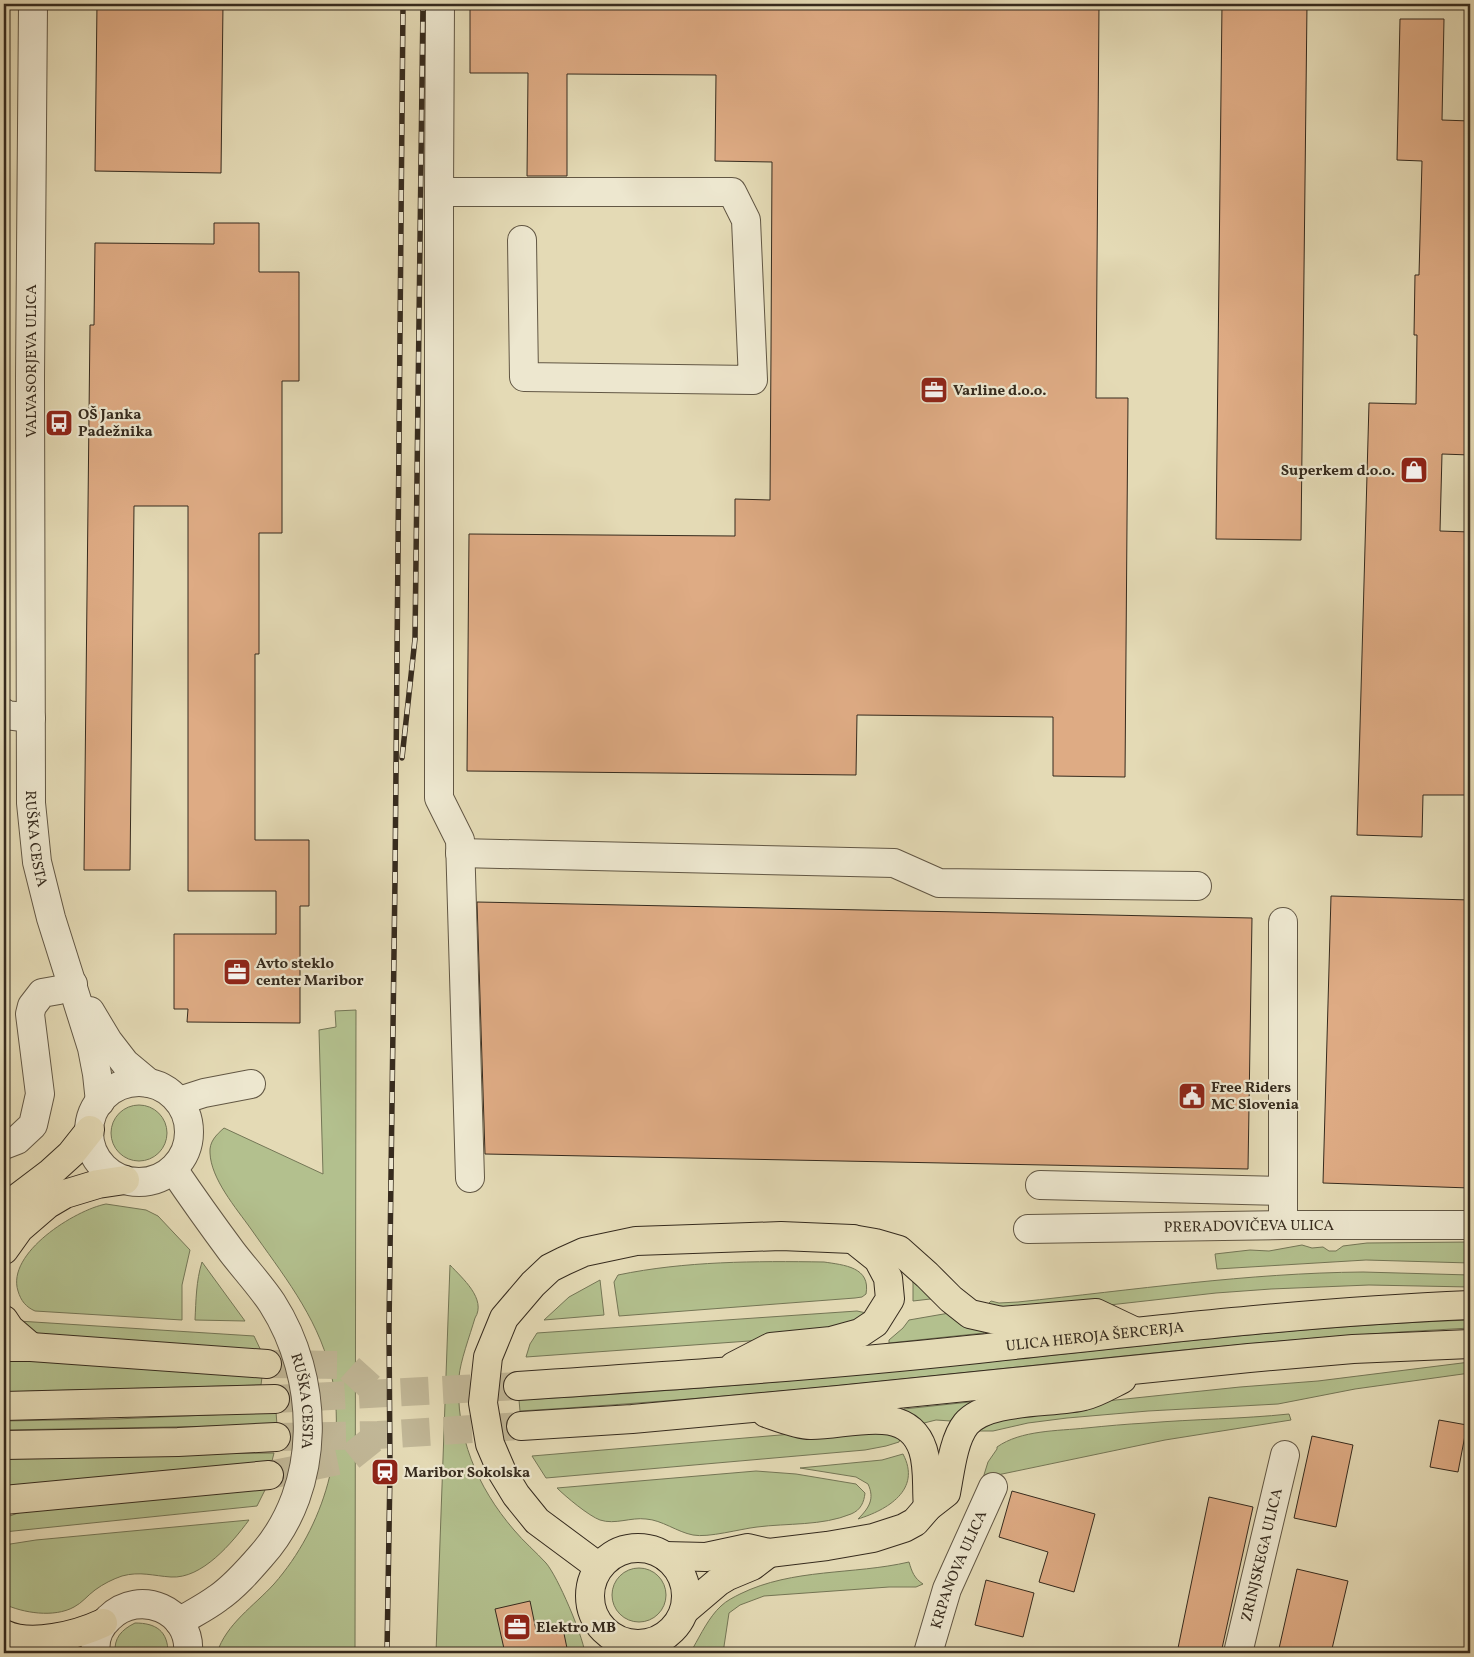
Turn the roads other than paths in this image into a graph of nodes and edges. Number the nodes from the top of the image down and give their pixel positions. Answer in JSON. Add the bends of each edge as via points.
{"nodes":[{"id":1,"x":33,"y":4,"type":"edge"},
{"id":2,"x":440,"y":4,"type":"edge"},
{"id":3,"x":439,"y":192,"type":"junction"},
{"id":4,"x":522,"y":240,"type":"dead end"},
{"id":5,"x":4,"y":713,"type":"edge"},
{"id":6,"x":31,"y":718,"type":"junction"},
{"id":7,"x":460,"y":853,"type":"junction"},
{"id":8,"x":1197,"y":886,"type":"dead end"},
{"id":9,"x":1283,"y":922,"type":"dead end"},
{"id":10,"x":73,"y":984,"type":"junction"},
{"id":11,"x":149,"y":1083,"type":"junction"},
{"id":12,"x":251,"y":1084,"type":"dead end"},
{"id":13,"x":179,"y":1101,"type":"junction"},
{"id":14,"x":100,"y":1102,"type":"junction"},
{"id":15,"x":90,"y":1130,"type":"junction"},
{"id":16,"x":4,"y":1145,"type":"edge"},
{"id":17,"x":173,"y":1169,"type":"junction"},
{"id":18,"x":470,"y":1178,"type":"dead end"},
{"id":19,"x":124,"y":1180,"type":"junction"},
{"id":20,"x":1040,"y":1185,"type":"dead end"},
{"id":21,"x":1283,"y":1191,"type":"junction"},
{"id":22,"x":4,"y":1208,"type":"edge"},
{"id":23,"x":1283,"y":1225,"type":"junction"},
{"id":24,"x":1470,"y":1225,"type":"edge"},
{"id":25,"x":1028,"y":1229,"type":"dead end"},
{"id":26,"x":852,"y":1238,"type":"junction"},
{"id":27,"x":4,"y":1250,"type":"edge"},
{"id":28,"x":1470,"y":1305,"type":"edge"},
{"id":29,"x":4,"y":1320,"type":"edge"},
{"id":30,"x":1134,"y":1331,"type":"junction"},
{"id":31,"x":1470,"y":1344,"type":"edge"},
{"id":32,"x":4,"y":1347,"type":"edge"},
{"id":33,"x":31,"y":1348,"type":"junction"},
{"id":34,"x":267,"y":1364,"type":"tunnel mouth"},
{"id":35,"x":1146,"y":1368,"type":"junction"},
{"id":36,"x":720,"y":1373,"type":"junction"},
{"id":37,"x":518,"y":1386,"type":"tunnel mouth"},
{"id":38,"x":275,"y":1399,"type":"tunnel mouth"},
{"id":39,"x":4,"y":1406,"type":"edge"},
{"id":40,"x":749,"y":1409,"type":"junction"},
{"id":41,"x":521,"y":1426,"type":"tunnel mouth"},
{"id":42,"x":276,"y":1438,"type":"tunnel mouth"},
{"id":43,"x":4,"y":1445,"type":"edge"},
{"id":44,"x":1285,"y":1455,"type":"dead end"},
{"id":45,"x":269,"y":1474,"type":"tunnel mouth"},
{"id":46,"x":993,"y":1487,"type":"dead end"},
{"id":47,"x":37,"y":1498,"type":"junction"},
{"id":48,"x":4,"y":1500,"type":"edge"},
{"id":49,"x":928,"y":1507,"type":"junction"},
{"id":50,"x":4,"y":1508,"type":"edge"},
{"id":51,"x":769,"y":1553,"type":"junction"},
{"id":52,"x":665,"y":1556,"type":"junction"},
{"id":53,"x":599,"y":1567,"type":"junction"},
{"id":54,"x":685,"y":1610,"type":"junction"},
{"id":55,"x":179,"y":1622,"type":"junction"},
{"id":56,"x":103,"y":1623,"type":"junction"},
{"id":57,"x":4,"y":1634,"type":"edge"},
{"id":58,"x":634,"y":1649,"type":"edge"},
{"id":59,"x":96,"y":1653,"type":"edge"},
{"id":60,"x":188,"y":1653,"type":"edge"},
{"id":61,"x":928,"y":1653,"type":"edge"},
{"id":62,"x":1238,"y":1653,"type":"edge"}],
"edges":[{"from":1,"to":6,"type":"street","name":"VALVASORJEVA ULICA"},
{"from":2,"to":3,"type":"street"},
{"from":3,"to":4,"type":"street","via":[[732,192],[746,220],[753,380],[524,377]]},
{"from":3,"to":7,"type":"street","via":[[439,798],[460,840]]},
{"from":5,"to":6,"type":"street"},
{"from":6,"to":10,"type":"street","name":"RUŠKA CESTA","via":[[31,804],[37,862]]},
{"from":7,"to":8,"type":"street","via":[[894,863],[940,883]]},
{"from":7,"to":18,"type":"street"},
{"from":9,"to":21,"type":"street"},
{"from":10,"to":11,"type":"street","via":[[108,1041],[125,1063]]},
{"from":10,"to":14,"type":"street","via":[[92,1048]]},
{"from":10,"to":16,"type":"street","via":[[42,993],[32,1006],[30,1014],[40,1094],[33,1125],[17,1140]]},
{"from":11,"to":13,"type":"street","via":[[171,1093]]},
{"from":11,"to":14,"type":"street","via":[[138,1082],[115,1088]]},
{"from":12,"to":13,"type":"street"},
{"from":13,"to":17,"type":"street","via":[[189,1124],[189,1136],[187,1148]]},
{"from":14,"to":15,"type":"street","via":[[94,1110]]},
{"from":15,"to":19,"type":"street","via":[[90,1141],[99,1161]]},
{"from":15,"to":22,"type":"main road","via":[[49,1174]]},
{"from":17,"to":19,"type":"street","via":[[146,1182]]},
{"from":17,"to":55,"type":"street","name":"RUŠKA CESTA","via":[[272,1303],[295,1346],[305,1386],[308,1418],[306,1457],[285,1521],[262,1555],[230,1588]]},
{"from":19,"to":27,"type":"main road","via":[[65,1194],[19,1228]]},
{"from":20,"to":21,"type":"street"},
{"from":21,"to":23,"type":"street"},
{"from":23,"to":24,"type":"street","name":"PRERADOVIČEVA ULICA"},
{"from":23,"to":25,"type":"street","name":"PRERADOVIČEVA ULICA"},
{"from":26,"to":30,"type":"main road","via":[[898,1250],[970,1314],[1001,1321],[1096,1313]]},
{"from":26,"to":36,"type":"main road","via":[[878,1259],[888,1278],[890,1299],[875,1323],[860,1333],[831,1340],[772,1347]]},
{"from":26,"to":53,"type":"main road","via":[[781,1236],[636,1241],[584,1252],[550,1268],[504,1318],[488,1357],[483,1403],[490,1444],[516,1495],[537,1521]]},
{"from":28,"to":30,"type":"main road","name":"ULICA HEROJA ŠERCERJA"},
{"from":29,"to":33,"type":"main road"},
{"from":30,"to":36,"type":"main road","name":"ULICA HEROJA ŠERCERJA"},
{"from":31,"to":35,"type":"main road","via":[[1324,1352]]},
{"from":32,"to":33,"type":"main road"},
{"from":33,"to":34,"type":"main road"},
{"from":35,"to":40,"type":"main road"},
{"from":35,"to":49,"type":"main road","via":[[1084,1396],[1008,1406],[971,1419],[965,1425],[953,1457],[946,1493]]},
{"from":36,"to":37,"type":"main road","name":"ULICA HEROJA ŠERCERJA"},
{"from":38,"to":39,"type":"main road"},
{"from":40,"to":41,"type":"main road"},
{"from":40,"to":49,"type":"main road","via":[[808,1426],[863,1421],[899,1422],[917,1437],[923,1449],[927,1466]]},
{"from":42,"to":43,"type":"main road"},
{"from":44,"to":62,"type":"street","name":"ZRINJSKEGA ULICA"},
{"from":45,"to":47,"type":"main road"},
{"from":46,"to":61,"type":"street","name":"KRPANOVA ULICA","via":[[947,1589]]},
{"from":47,"to":48,"type":"main road"},
{"from":47,"to":50,"type":"main road"},
{"from":49,"to":51,"type":"main road","via":[[915,1522],[888,1534],[854,1542]]},
{"from":51,"to":52,"type":"main road","via":[[748,1548],[706,1557]]},
{"from":51,"to":54,"type":"main road","via":[[752,1566],[718,1582]]},
{"from":52,"to":53,"type":"main road","via":[[652,1550],[623,1550]]},
{"from":52,"to":54,"type":"main road","via":[[684,1578]]},
{"from":53,"to":58,"type":"main road","via":[[590,1588],[592,1611],[604,1631]]},
{"from":54,"to":58,"type":"main road","via":[[678,1625],[666,1637]]},
{"from":55,"to":56,"type":"street","via":[[169,1612],[150,1604],[137,1604],[125,1606]]},
{"from":55,"to":60,"type":"street","via":[[185,1631]]},
{"from":56,"to":57,"type":"main road","via":[[72,1634],[37,1639]]},
{"from":56,"to":59,"type":"street"}]}
